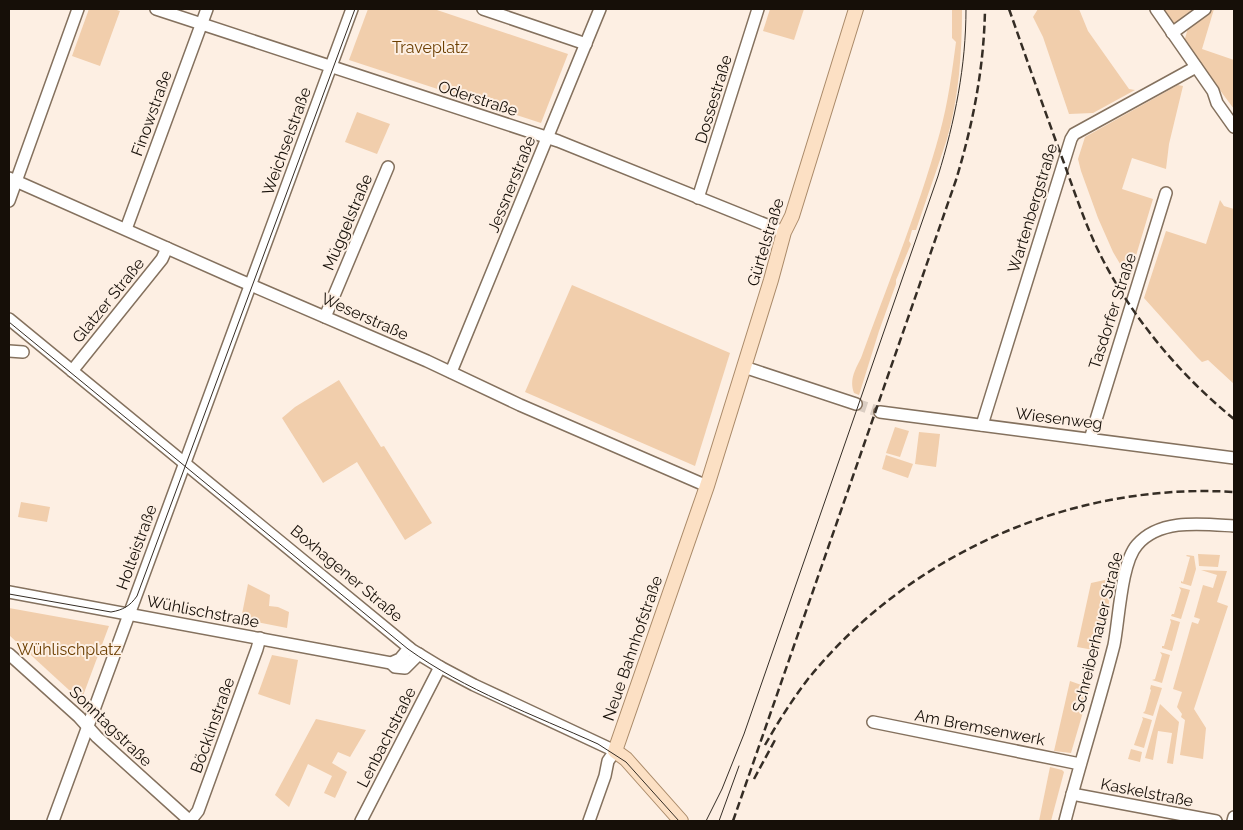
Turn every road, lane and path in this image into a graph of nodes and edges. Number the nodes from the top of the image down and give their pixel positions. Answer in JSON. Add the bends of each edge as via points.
{"nodes":[{"id":1,"x":78,"y":9,"type":"edge"},
{"id":2,"x":156,"y":9,"type":"edge"},
{"id":3,"x":207,"y":9,"type":"edge"},
{"id":4,"x":352,"y":9,"type":"edge"},
{"id":5,"x":483,"y":9,"type":"edge"},
{"id":6,"x":600,"y":9,"type":"edge"},
{"id":7,"x":758,"y":9,"type":"edge"},
{"id":8,"x":856,"y":9,"type":"edge"},
{"id":9,"x":1156,"y":9,"type":"edge"},
{"id":10,"x":1205,"y":9,"type":"edge"},
{"id":11,"x":202,"y":24,"type":"junction"},
{"id":12,"x":1172,"y":33,"type":"junction"},
{"id":13,"x":586,"y":44,"type":"junction"},
{"id":14,"x":331,"y":66,"type":"junction"},
{"id":15,"x":1196,"y":67,"type":"junction"},
{"id":16,"x":1234,"y":126,"type":"edge"},
{"id":17,"x":547,"y":138,"type":"junction"},
{"id":18,"x":388,"y":167,"type":"dead end"},
{"id":19,"x":12,"y":180,"type":"edge"},
{"id":20,"x":1166,"y":193,"type":"dead end"},
{"id":21,"x":698,"y":198,"type":"junction"},
{"id":22,"x":9,"y":201,"type":"edge"},
{"id":23,"x":126,"y":229,"type":"junction"},
{"id":24,"x":784,"y":232,"type":"junction"},
{"id":25,"x":167,"y":248,"type":"junction"},
{"id":26,"x":251,"y":285,"type":"junction"},
{"id":27,"x":325,"y":317,"type":"junction"},
{"id":28,"x":9,"y":319,"type":"edge"},
{"id":29,"x":9,"y":351,"type":"edge"},
{"id":30,"x":23,"y":352,"type":"dead end"},
{"id":31,"x":744,"y":367,"type":"junction"},
{"id":32,"x":72,"y":371,"type":"junction"},
{"id":33,"x":451,"y":372,"type":"junction"},
{"id":34,"x":856,"y":404,"type":"tunnel mouth"},
{"id":35,"x":880,"y":412,"type":"tunnel mouth"},
{"id":36,"x":982,"y":425,"type":"junction"},
{"id":37,"x":1090,"y":438,"type":"junction"},
{"id":38,"x":1234,"y":458,"type":"edge"},
{"id":39,"x":183,"y":463,"type":"junction"},
{"id":40,"x":707,"y":486,"type":"junction"},
{"id":41,"x":1234,"y":526,"type":"edge"},
{"id":42,"x":9,"y":592,"type":"edge"},
{"id":43,"x":129,"y":614,"type":"junction"},
{"id":44,"x":260,"y":638,"type":"junction"},
{"id":45,"x":414,"y":651,"type":"junction"},
{"id":46,"x":9,"y":654,"type":"edge"},
{"id":47,"x":440,"y":668,"type":"junction"},
{"id":48,"x":873,"y":722,"type":"dead end"},
{"id":49,"x":87,"y":727,"type":"junction"},
{"id":50,"x":615,"y":750,"type":"junction"},
{"id":51,"x":1080,"y":764,"type":"junction"},
{"id":52,"x":1072,"y":794,"type":"junction"},
{"id":53,"x":1234,"y":817,"type":"edge"},
{"id":54,"x":53,"y":821,"type":"edge"},
{"id":55,"x":190,"y":821,"type":"edge"},
{"id":56,"x":361,"y":821,"type":"edge"},
{"id":57,"x":589,"y":821,"type":"edge"},
{"id":58,"x":681,"y":821,"type":"edge"},
{"id":59,"x":1065,"y":821,"type":"edge"},
{"id":60,"x":1216,"y":821,"type":"edge"},
{"id":61,"x":1233,"y":821,"type":"edge"}],
"edges":[{"from":1,"to":19,"type":"street"},
{"from":2,"to":11,"type":"street","name":"Oderstraße"},
{"from":3,"to":11,"type":"street","name":"Finowstraße"},
{"from":4,"to":14,"type":"street","name":"Weichselstraße"},
{"from":5,"to":13,"type":"street"},
{"from":6,"to":13,"type":"street","name":"Jessnerstraße"},
{"from":7,"to":21,"type":"street","name":"Dossestraße"},
{"from":8,"to":24,"type":"main road","name":"Gürtelstraße","via":[[792,216]]},
{"from":9,"to":12,"type":"street"},
{"from":10,"to":12,"type":"street"},
{"from":11,"to":14,"type":"street","name":"Oderstraße"},
{"from":11,"to":23,"type":"street","name":"Finowstraße"},
{"from":12,"to":15,"type":"street"},
{"from":13,"to":17,"type":"street","name":"Jessnerstraße"},
{"from":14,"to":17,"type":"street","name":"Oderstraße"},
{"from":14,"to":26,"type":"street","name":"Weichselstraße"},
{"from":15,"to":16,"type":"street"},
{"from":15,"to":36,"type":"street","name":"Wartenbergstraße","via":[[1074,134],[1071,139]]},
{"from":17,"to":21,"type":"street","name":"Oderstraße"},
{"from":17,"to":33,"type":"street","name":"Jessnerstraße"},
{"from":18,"to":27,"type":"street","name":"Müggelstraße"},
{"from":19,"to":22,"type":"street"},
{"from":19,"to":23,"type":"street","name":"Weserstraße"},
{"from":20,"to":37,"type":"street","name":"Tasdorfer Straße"},
{"from":21,"to":24,"type":"street","name":"Oderstraße"},
{"from":23,"to":25,"type":"street","name":"Weserstraße"},
{"from":24,"to":31,"type":"main road","name":"Gürtelstraße"},
{"from":25,"to":26,"type":"street","name":"Weserstraße"},
{"from":25,"to":32,"type":"street","name":"Glatzer Straße","via":[[162,259]]},
{"from":26,"to":27,"type":"street","name":"Weserstraße"},
{"from":26,"to":39,"type":"street","name":"Holteistraße"},
{"from":27,"to":33,"type":"street","name":"Weserstraße"},
{"from":28,"to":32,"type":"street","name":"Boxhagener Straße"},
{"from":29,"to":30,"type":"street"},
{"from":31,"to":34,"type":"street"},
{"from":31,"to":40,"type":"main road","name":"Gürtelstraße"},
{"from":32,"to":39,"type":"street","name":"Boxhagener Straße"},
{"from":33,"to":40,"type":"street","name":"Weserstraße"},
{"from":35,"to":36,"type":"street","name":"Wiesenweg"},
{"from":36,"to":37,"type":"street","name":"Wiesenweg"},
{"from":37,"to":38,"type":"street","name":"Wiesenweg"},
{"from":39,"to":43,"type":"street","name":"Holteistraße"},
{"from":39,"to":45,"type":"street","name":"Boxhagener Straße"},
{"from":40,"to":50,"type":"main road","name":"Neue Bahnhofstraße"},
{"from":41,"to":51,"type":"street","name":"Schreiberhauer Straße","via":[[1169,527],[1150,533],[1136,546],[1127,566],[1113,647]]},
{"from":42,"to":43,"type":"street","name":"Wühlischstraße"},
{"from":43,"to":44,"type":"street","name":"Wühlischstraße"},
{"from":43,"to":49,"type":"street","name":"Holteistraße"},
{"from":44,"to":45,"type":"street","name":"Wühlischstraße","via":[[391,663],[395,668],[405,668]]},
{"from":44,"to":55,"type":"street","name":"Böcklinstraße","via":[[198,811]]},
{"from":45,"to":47,"type":"street","name":"Boxhagener Straße"},
{"from":46,"to":49,"type":"street","name":"Sonntagstraße"},
{"from":47,"to":50,"type":"street","name":"Boxhagener Straße"},
{"from":47,"to":56,"type":"street","name":"Lenbachstraße"},
{"from":48,"to":51,"type":"street","name":"Am Bremsenwerk"},
{"from":49,"to":54,"type":"street","name":"Holteistraße"},
{"from":49,"to":55,"type":"street","name":"Sonntagstraße"},
{"from":50,"to":57,"type":"street","name":"Neue Bahnhofstraße","via":[[605,770]]},
{"from":50,"to":58,"type":"main road","name":"Boxhagener Straße"},
{"from":51,"to":52,"type":"street","name":"Schreiberhauer Straße"},
{"from":52,"to":59,"type":"street","name":"Schreiberhauer Straße"},
{"from":52,"to":60,"type":"street","name":"Kaskelstraße"},
{"from":53,"to":61,"type":"street"}]}
